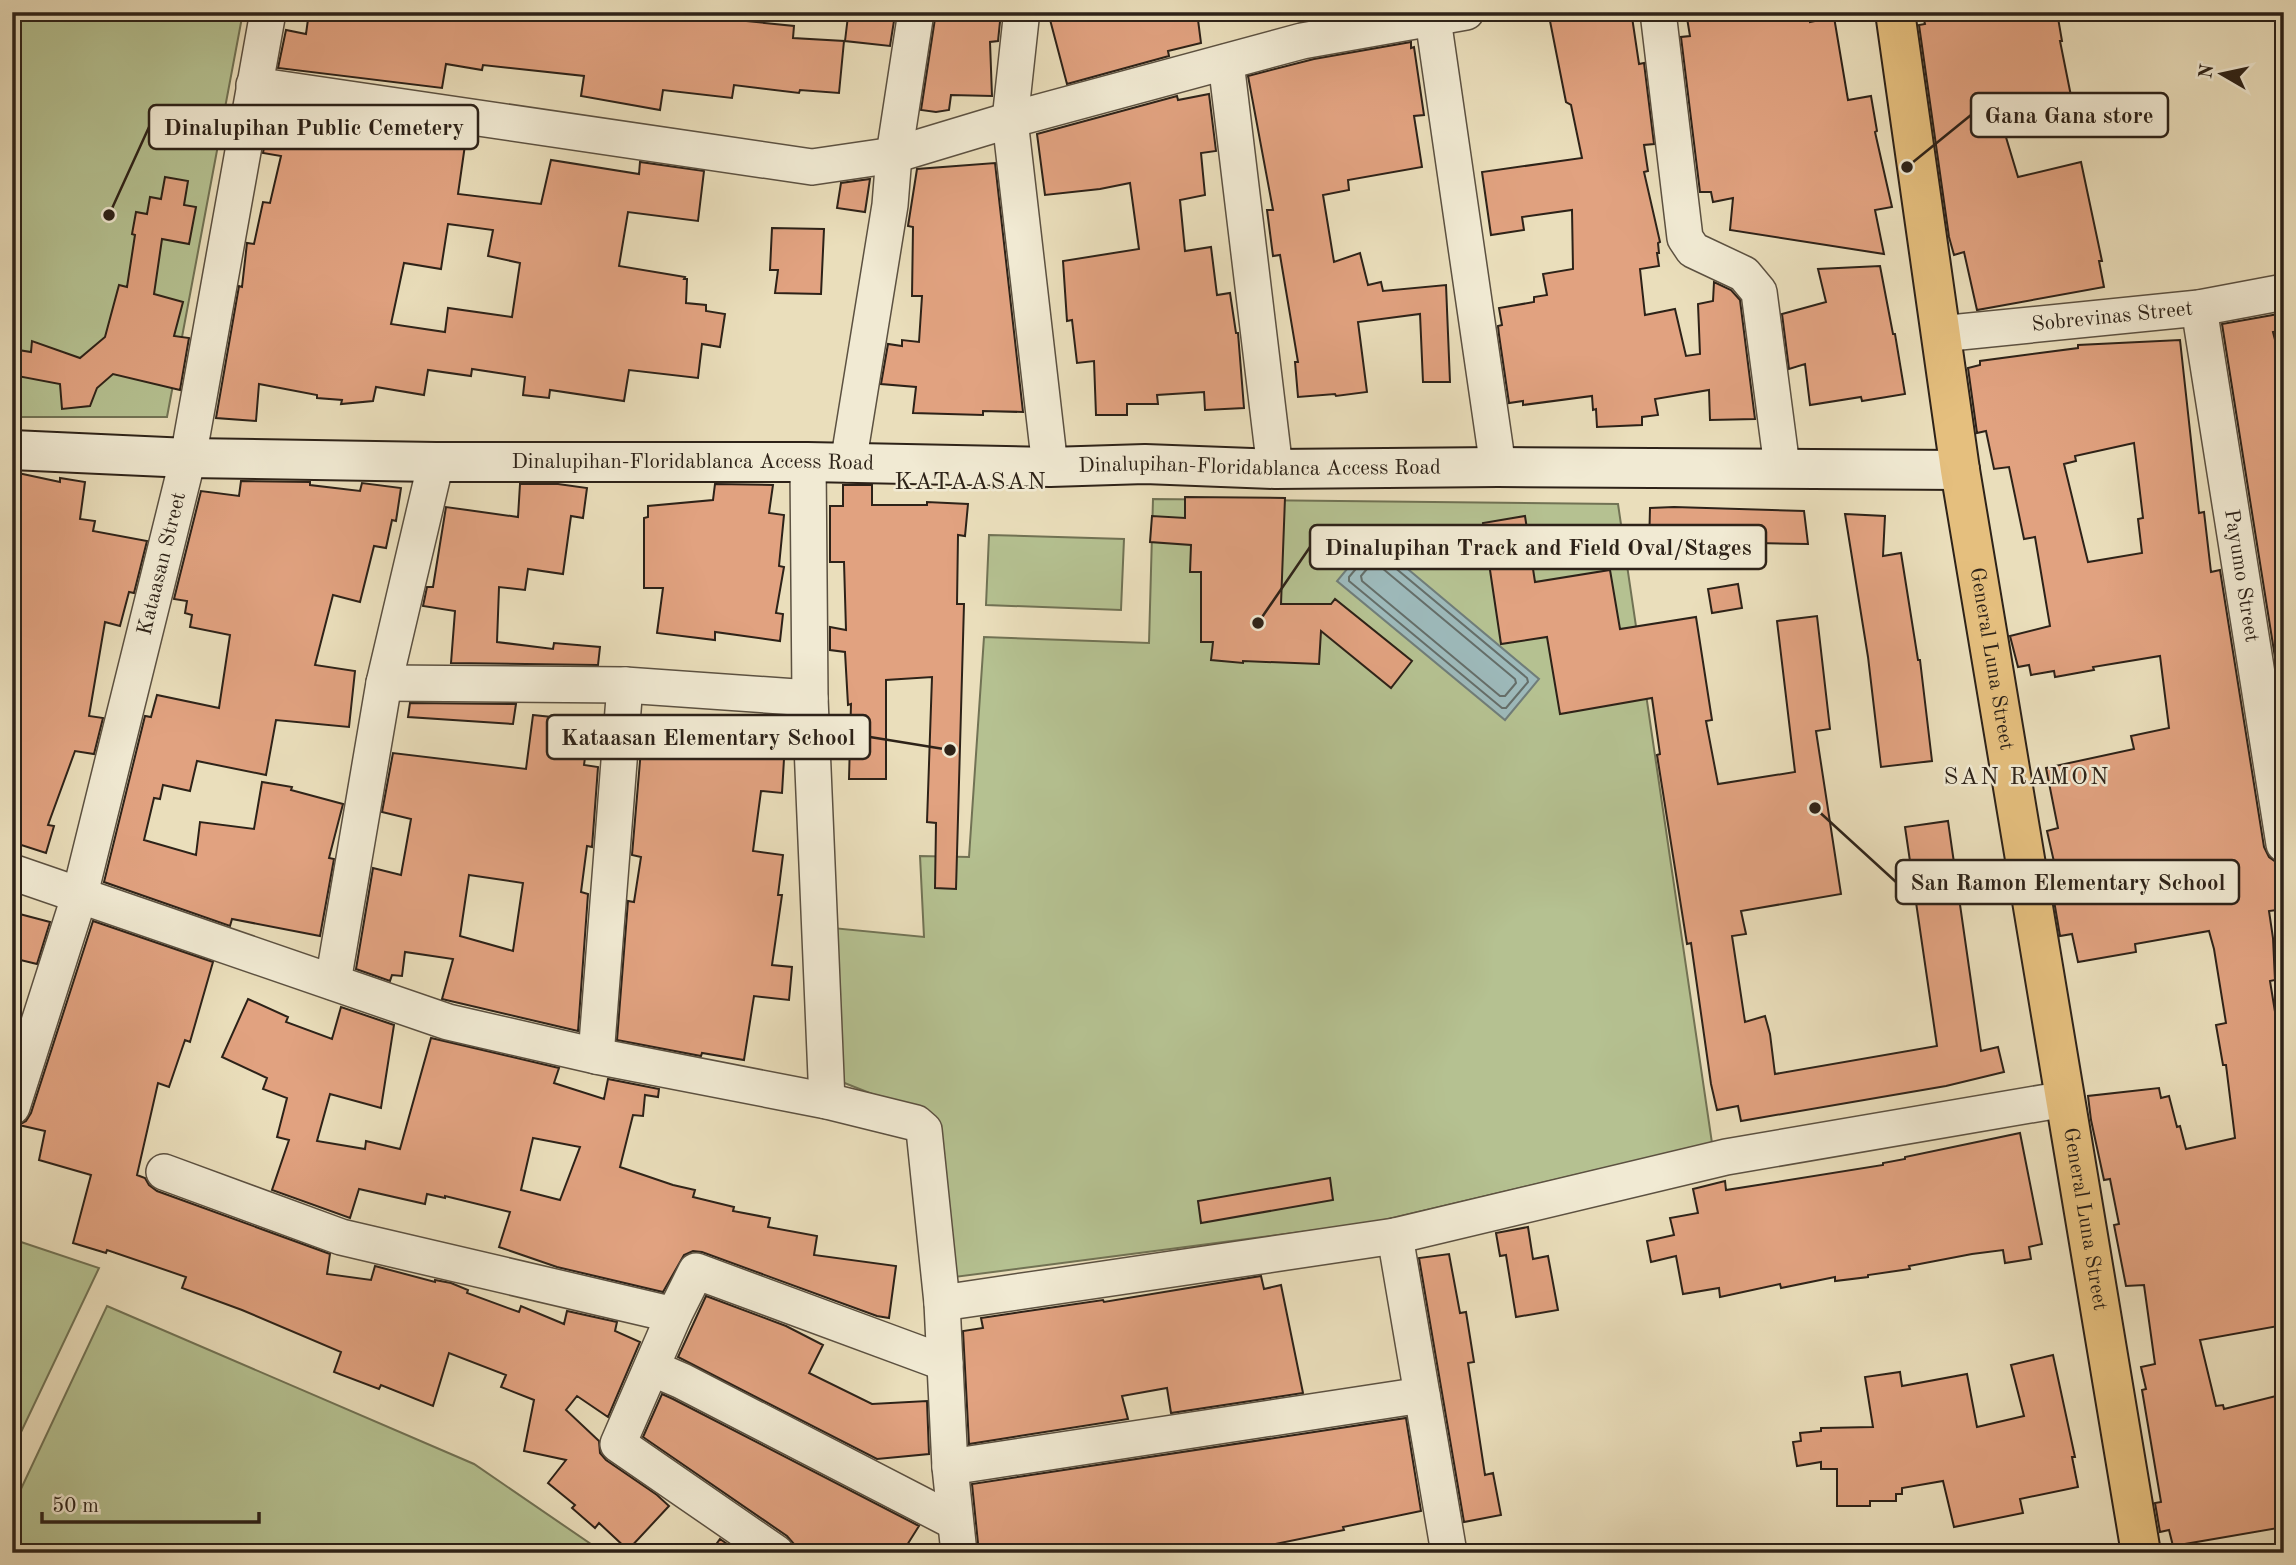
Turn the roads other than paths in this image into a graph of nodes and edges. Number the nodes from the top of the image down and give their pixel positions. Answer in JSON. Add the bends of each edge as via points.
{"nodes":[{"id":1,"x":268,"y":12,"type":"edge"},
{"id":2,"x":916,"y":12,"type":"edge"},
{"id":3,"x":1023,"y":12,"type":"edge"},
{"id":4,"x":1658,"y":12,"type":"edge"},
{"id":5,"x":1895,"y":12,"type":"edge"},
{"id":6,"x":1450,"y":16,"type":"edge"},
{"id":7,"x":1226,"y":62,"type":"junction"},
{"id":8,"x":254,"y":85,"type":"junction"},
{"id":9,"x":1010,"y":120,"type":"junction"},
{"id":10,"x":894,"y":155,"type":"junction"},
{"id":11,"x":2284,"y":292,"type":"edge"},
{"id":12,"x":2199,"y":308,"type":"junction"},
{"id":13,"x":1940,"y":334,"type":"junction"},
{"id":14,"x":12,"y":450,"type":"edge"},
{"id":15,"x":188,"y":458,"type":"junction"},
{"id":16,"x":436,"y":462,"type":"junction"},
{"id":17,"x":808,"y":463,"type":"junction"},
{"id":18,"x":848,"y":464,"type":"junction"},
{"id":19,"x":1050,"y":467,"type":"junction"},
{"id":20,"x":1499,"y":467,"type":"junction"},
{"id":21,"x":1782,"y":467,"type":"junction"},
{"id":22,"x":1275,"y":470,"type":"junction"},
{"id":23,"x":1960,"y":470,"type":"junction"},
{"id":24,"x":384,"y":682,"type":"junction"},
{"id":25,"x":625,"y":685,"type":"junction"},
{"id":26,"x":810,"y":698,"type":"junction"},
{"id":27,"x":2284,"y":844,"type":"edge"},
{"id":28,"x":12,"y":872,"type":"edge"},
{"id":29,"x":80,"y":894,"type":"junction"},
{"id":30,"x":333,"y":982,"type":"junction"},
{"id":31,"x":596,"y":1056,"type":"junction"},
{"id":32,"x":2065,"y":1099,"type":"junction"},
{"id":33,"x":827,"y":1101,"type":"junction"},
{"id":34,"x":12,"y":1107,"type":"edge"},
{"id":35,"x":164,"y":1172,"type":"dead end"},
{"id":36,"x":1395,"y":1236,"type":"junction"},
{"id":37,"x":942,"y":1303,"type":"junction"},
{"id":38,"x":674,"y":1315,"type":"junction"},
{"id":39,"x":945,"y":1363,"type":"junction"},
{"id":40,"x":652,"y":1368,"type":"junction"},
{"id":41,"x":1422,"y":1395,"type":"junction"},
{"id":42,"x":950,"y":1468,"type":"junction"},
{"id":43,"x":957,"y":1537,"type":"edge"},
{"id":44,"x":1441,"y":1552,"type":"edge"},
{"id":45,"x":776,"y":1553,"type":"edge"},
{"id":46,"x":2141,"y":1553,"type":"edge"}],
"edges":[{"from":1,"to":8,"type":"street","name":"Kataasan Street"},
{"from":2,"to":10,"type":"street"},
{"from":3,"to":9,"type":"street"},
{"from":4,"to":21,"type":"street","via":[[1685,238],[1693,250],[1744,274],[1759,292]]},
{"from":5,"to":13,"type":"main road","name":"General Luna Street"},
{"from":6,"to":7,"type":"street","via":[[1302,41]]},
{"from":6,"to":20,"type":"street"},
{"from":7,"to":9,"type":"street"},
{"from":7,"to":22,"type":"street"},
{"from":8,"to":10,"type":"street","via":[[812,167]]},
{"from":8,"to":15,"type":"street","name":"Kataasan Street"},
{"from":9,"to":10,"type":"street"},
{"from":9,"to":19,"type":"street"},
{"from":10,"to":18,"type":"street"},
{"from":11,"to":12,"type":"street","name":"Sobrevinas Street"},
{"from":12,"to":13,"type":"street","name":"Sobrevinas Street"},
{"from":12,"to":27,"type":"street","name":"Payumo Street"},
{"from":13,"to":23,"type":"main road","name":"General Luna Street"},
{"from":14,"to":15,"type":"main road","name":"Dinalupihan-Floridablanca Access Road"},
{"from":15,"to":16,"type":"main road","name":"Dinalupihan-Floridablanca Access Road"},
{"from":15,"to":29,"type":"street","name":"Kataasan Street"},
{"from":16,"to":17,"type":"main road","name":"Dinalupihan-Floridablanca Access Road"},
{"from":16,"to":24,"type":"street"},
{"from":17,"to":18,"type":"main road","name":"Dinalupihan-Floridablanca Access Road"},
{"from":17,"to":26,"type":"street"},
{"from":18,"to":19,"type":"main road","name":"Dinalupihan-Floridablanca Access Road"},
{"from":19,"to":22,"type":"main road","name":"Dinalupihan-Floridablanca Access Road","via":[[1145,464]]},
{"from":20,"to":21,"type":"main road","name":"Dinalupihan-Floridablanca Access Road"},
{"from":20,"to":22,"type":"main road","name":"Dinalupihan-Floridablanca Access Road"},
{"from":21,"to":23,"type":"main road","name":"Dinalupihan-Floridablanca Access Road"},
{"from":23,"to":32,"type":"main road","name":"General Luna Street"},
{"from":24,"to":25,"type":"street"},
{"from":24,"to":30,"type":"street"},
{"from":25,"to":26,"type":"street"},
{"from":25,"to":31,"type":"street"},
{"from":26,"to":33,"type":"street"},
{"from":28,"to":29,"type":"street"},
{"from":29,"to":30,"type":"street"},
{"from":29,"to":34,"type":"street","name":"Kataasan Street"},
{"from":30,"to":31,"type":"street","via":[[448,1023]]},
{"from":31,"to":33,"type":"street"},
{"from":32,"to":36,"type":"street","via":[[1726,1157]]},
{"from":32,"to":46,"type":"main road","name":"General Luna Street"},
{"from":33,"to":37,"type":"street","via":[[916,1123],[925,1130]]},
{"from":35,"to":38,"type":"street","via":[[341,1237]]},
{"from":36,"to":37,"type":"street"},
{"from":36,"to":41,"type":"street"},
{"from":37,"to":39,"type":"street"},
{"from":38,"to":39,"type":"street","via":[[696,1271]]},
{"from":38,"to":40,"type":"street"},
{"from":39,"to":42,"type":"street"},
{"from":40,"to":43,"type":"street"},
{"from":40,"to":45,"type":"street","via":[[618,1444]]},
{"from":41,"to":42,"type":"street"},
{"from":41,"to":44,"type":"street"},
{"from":42,"to":43,"type":"street"}]}
